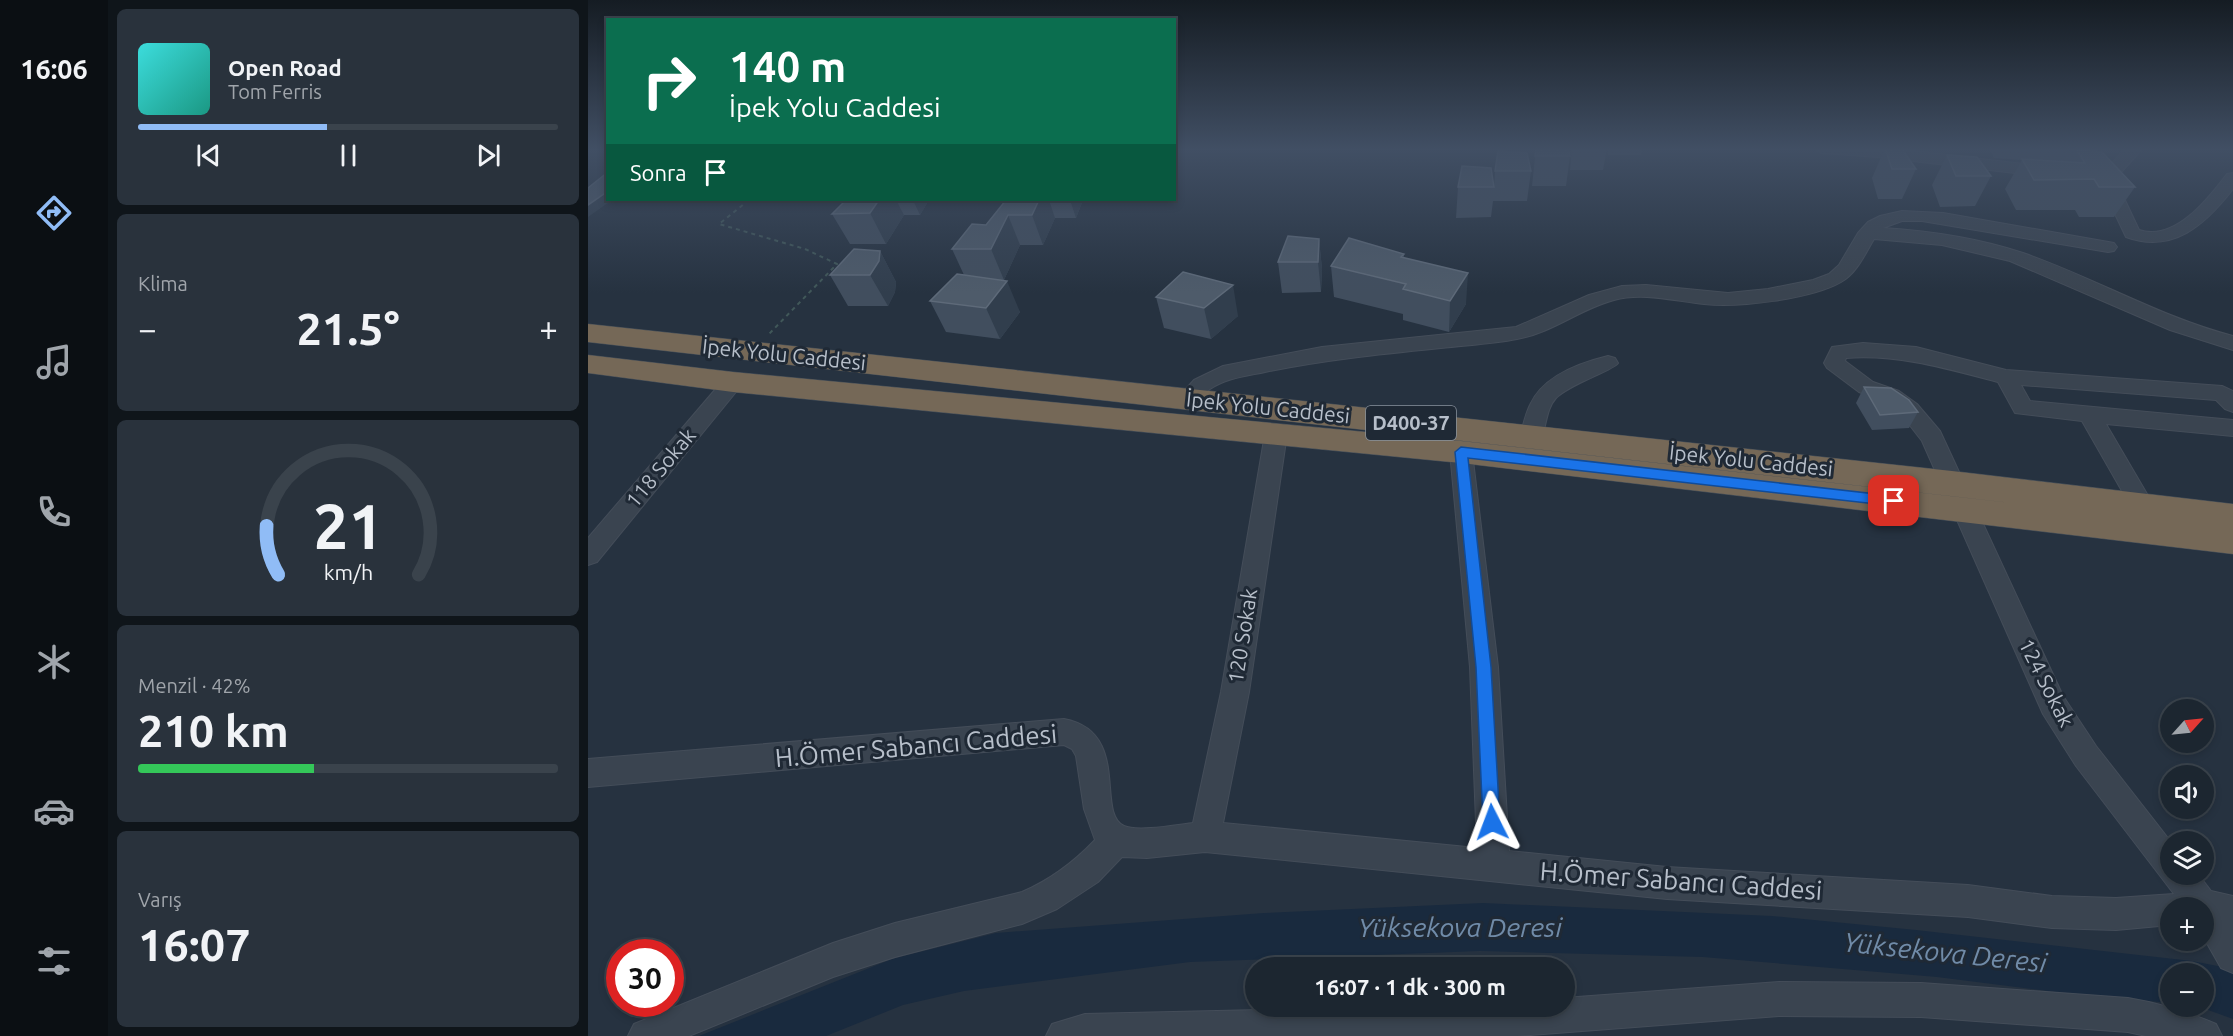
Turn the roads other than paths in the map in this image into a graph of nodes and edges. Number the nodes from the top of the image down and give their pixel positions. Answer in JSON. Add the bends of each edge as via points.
{"nodes":[{"id":1,"x":2111,"y":196,"type":"edge"},
{"id":2,"x":2217,"y":196,"type":"edge"},
{"id":3,"x":1867,"y":233,"type":"junction"},
{"id":4,"x":2108,"y":247,"type":"dead end"},
{"id":5,"x":588,"y":333,"type":"edge"},
{"id":6,"x":2233,"y":342,"type":"edge"},
{"id":7,"x":1608,"y":363,"type":"dead end"},
{"id":8,"x":588,"y":364,"type":"edge"},
{"id":9,"x":2006,"y":377,"type":"junction"},
{"id":10,"x":733,"y":382,"type":"junction"},
{"id":11,"x":1188,"y":399,"type":"junction"},
{"id":12,"x":2233,"y":404,"type":"edge"},
{"id":13,"x":2089,"y":414,"type":"junction"},
{"id":14,"x":2233,"y":428,"type":"edge"},
{"id":15,"x":1276,"y":434,"type":"junction"},
{"id":16,"x":1531,"y":436,"type":"junction"},
{"id":17,"x":1461,"y":452,"type":"junction"},
{"id":18,"x":1957,"y":496,"type":"junction"},
{"id":19,"x":2142,"y":506,"type":"junction"},
{"id":20,"x":2233,"y":517,"type":"edge"},
{"id":21,"x":2233,"y":541,"type":"edge"},
{"id":22,"x":588,"y":555,"type":"edge"},
{"id":23,"x":588,"y":773,"type":"edge"},
{"id":24,"x":1205,"y":837,"type":"junction"},
{"id":25,"x":1117,"y":840,"type":"junction"},
{"id":26,"x":2160,"y":853,"type":"edge"},
{"id":27,"x":1494,"y":867,"type":"junction"},
{"id":28,"x":2187,"y":885,"type":"edge"},
{"id":29,"x":2196,"y":897,"type":"edge"},
{"id":30,"x":2160,"y":910,"type":"edge"},
{"id":31,"x":2214,"y":923,"type":"edge"},
{"id":32,"x":2233,"y":956,"type":"edge"},
{"id":33,"x":646,"y":1036,"type":"edge"},
{"id":34,"x":1064,"y":1036,"type":"edge"},
{"id":35,"x":2204,"y":1036,"type":"edge"}],
"edges":[{"from":1,"to":2,"type":"street","via":[[2132,233],[2147,238],[2163,238],[2178,232]]},
{"from":3,"to":4,"type":"street","via":[[1887,219],[1922,216]]},
{"from":3,"to":6,"type":"street","via":[[1945,240],[1990,249],[2167,322]]},
{"from":3,"to":11,"type":"street","via":[[1848,268],[1821,284],[1726,299],[1644,291],[1615,293],[1517,333],[1322,354],[1223,373],[1200,385]]},
{"from":5,"to":11,"type":"highway","name":"İpek Yolu Caddesi","number":"D400-37"},
{"from":7,"to":16,"type":"street","via":[[1552,390],[1543,400]]},
{"from":8,"to":10,"type":"highway","name":"İpek Yolu Caddesi","number":"D400-37"},
{"from":9,"to":12,"type":"street","via":[[2222,393]]},
{"from":9,"to":13,"type":"street","via":[[2023,408]]},
{"from":9,"to":18,"type":"street","name":"124 Sokak","via":[[1916,354],[1839,352],[1834,363],[1866,387],[1891,396],[1908,409],[1932,437]]},
{"from":10,"to":15,"type":"highway","name":"İpek Yolu Caddesi","number":"D400-37"},
{"from":10,"to":22,"type":"street","name":"118 Sokak"},
{"from":11,"to":16,"type":"highway","name":"İpek Yolu Caddesi","number":"D400-37"},
{"from":13,"to":14,"type":"street"},
{"from":13,"to":19,"type":"street"},
{"from":15,"to":17,"type":"highway","name":"İpek Yolu Caddesi","number":"D400-37"},
{"from":15,"to":24,"type":"street","name":"120 Sokak","via":[[1235,692]]},
{"from":16,"to":18,"type":"highway","name":"İpek Yolu Caddesi","number":"D400-37"},
{"from":17,"to":18,"type":"highway","name":"İpek Yolu Caddesi","number":"D400-37"},
{"from":17,"to":27,"type":"street","via":[[1484,667]]},
{"from":18,"to":19,"type":"highway","name":"İpek Yolu Caddesi","number":"D400-37"},
{"from":18,"to":21,"type":"highway","name":"İpek Yolu Caddesi","number":"D400-37"},
{"from":18,"to":26,"type":"street","name":"124 Sokak","via":[[2053,705],[2086,756]]},
{"from":19,"to":20,"type":"highway","name":"İpek Yolu Caddesi","number":"D400-37"},
{"from":23,"to":25,"type":"street","name":"H.Ömer Sabancı Caddesi","via":[[1064,732],[1075,734],[1091,754],[1101,818],[1107,832]]},
{"from":24,"to":25,"type":"street","name":"H.Ömer Sabancı Caddesi","via":[[1132,843]]},
{"from":24,"to":27,"type":"street","name":"H.Ömer Sabancı Caddesi"},
{"from":25,"to":33,"type":"street","via":[[1087,872],[1022,908],[833,960]]},
{"from":27,"to":30,"type":"street","name":"H.Ömer Sabancı Caddesi","via":[[1667,883],[1968,901],[2052,912],[2116,914]]},
{"from":28,"to":29,"type":"street"},
{"from":31,"to":32,"type":"street"},
{"from":34,"to":35,"type":"street","via":[[1085,1032],[1444,1024],[1779,999],[1849,998],[2128,1015]]}]}
